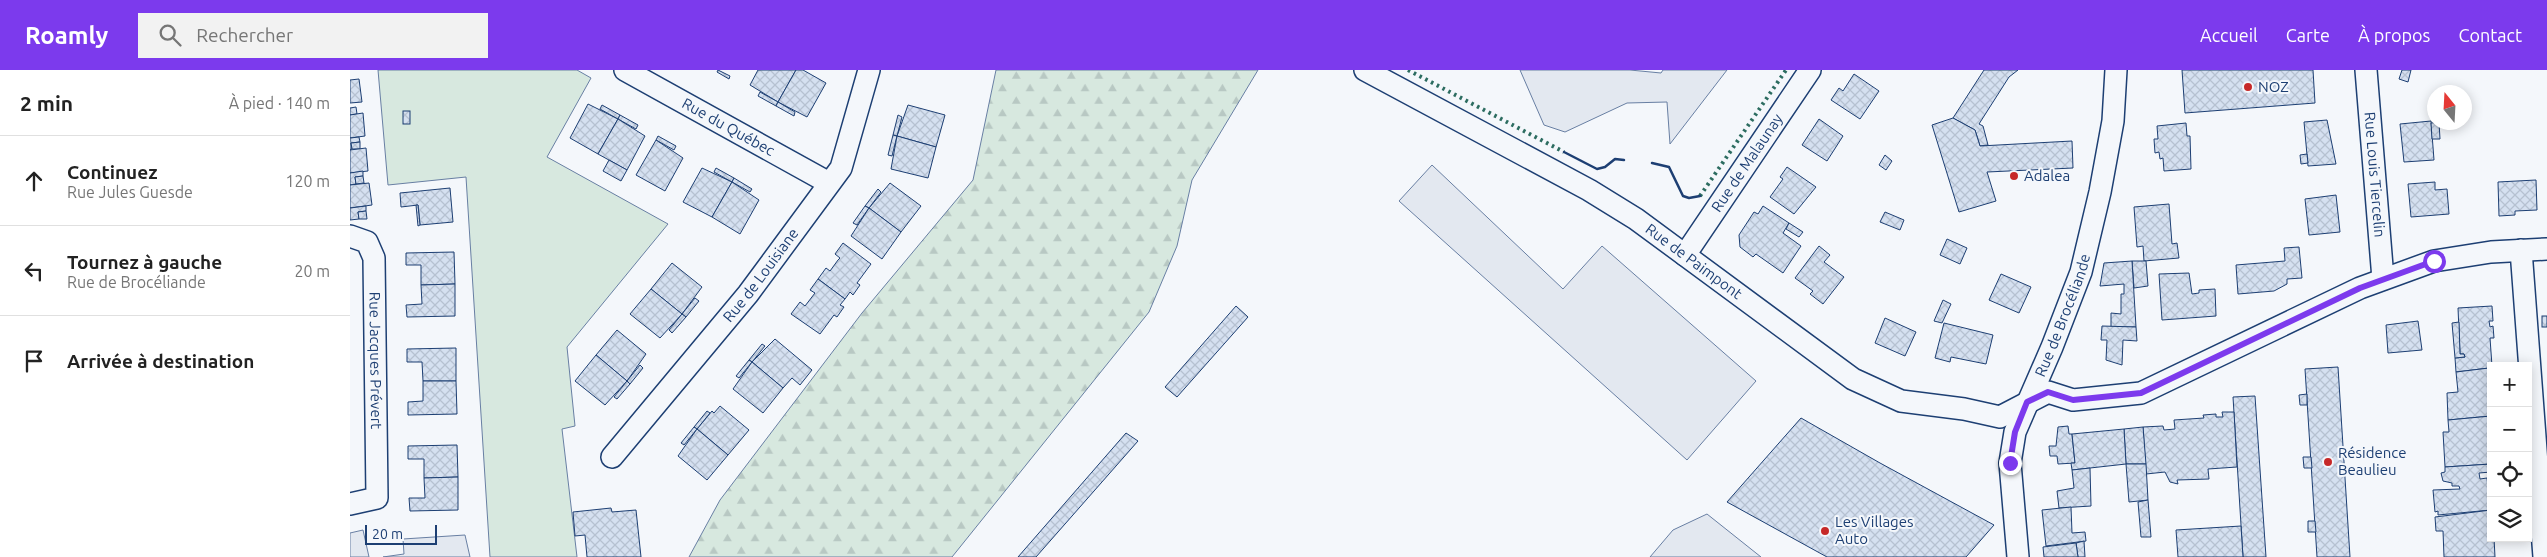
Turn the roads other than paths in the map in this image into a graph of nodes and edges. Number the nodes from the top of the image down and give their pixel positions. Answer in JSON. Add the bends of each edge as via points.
{"nodes":[{"id":1,"x":625,"y":70,"type":"edge"},
{"id":2,"x":869,"y":70,"type":"edge"},
{"id":3,"x":1365,"y":70,"type":"edge"},
{"id":4,"x":1810,"y":70,"type":"edge"},
{"id":5,"x":2116,"y":70,"type":"edge"},
{"id":6,"x":2366,"y":70,"type":"edge"},
{"id":7,"x":829,"y":183,"type":"junction"},
{"id":8,"x":350,"y":236,"type":"edge"},
{"id":9,"x":2547,"y":249,"type":"edge"},
{"id":10,"x":2521,"y":250,"type":"junction"},
{"id":11,"x":1685,"y":255,"type":"junction"},
{"id":12,"x":2383,"y":279,"type":"junction"},
{"id":13,"x":2027,"y":402,"type":"junction"},
{"id":14,"x":612,"y":457,"type":"dead end"},
{"id":15,"x":350,"y":504,"type":"edge"},
{"id":16,"x":2018,"y":557,"type":"edge"},
{"id":17,"x":2544,"y":557,"type":"edge"}],
"edges":[{"from":1,"to":7,"type":"street","name":"Rue du Québec"},
{"from":2,"to":7,"type":"street","name":"Rue de Louisiane","via":[[841,168]]},
{"from":3,"to":11,"type":"street","name":"Rue de Paimpont","via":[[1589,190]]},
{"from":4,"to":11,"type":"street","name":"Rue de Malaunay"},
{"from":5,"to":13,"type":"street","name":"Rue de Brocéliande","via":[[2111,130],[2081,272]]},
{"from":6,"to":12,"type":"street","name":"Rue Louis Tiercelin"},
{"from":7,"to":14,"type":"street","name":"Rue de Louisiane","via":[[748,294]]},
{"from":8,"to":15,"type":"street","name":"Rue Jacques Prévert","via":[[367,242],[374,258],[377,498]]},
{"from":9,"to":10,"type":"street","name":"Rue de Paimpont"},
{"from":10,"to":12,"type":"street","name":"Rue de Paimpont","via":[[2434,261]]},
{"from":10,"to":17,"type":"street"},
{"from":11,"to":13,"type":"street","name":"Rue de Paimpont","via":[[1853,379],[1901,401],[1964,408],[2000,417]]},
{"from":12,"to":13,"type":"street","name":"Rue de Paimpont","via":[[2141,393],[2073,400],[2048,392]]},
{"from":13,"to":16,"type":"street","name":"Rue de Brocéliande","via":[[2015,432],[2010,463]]}]}
